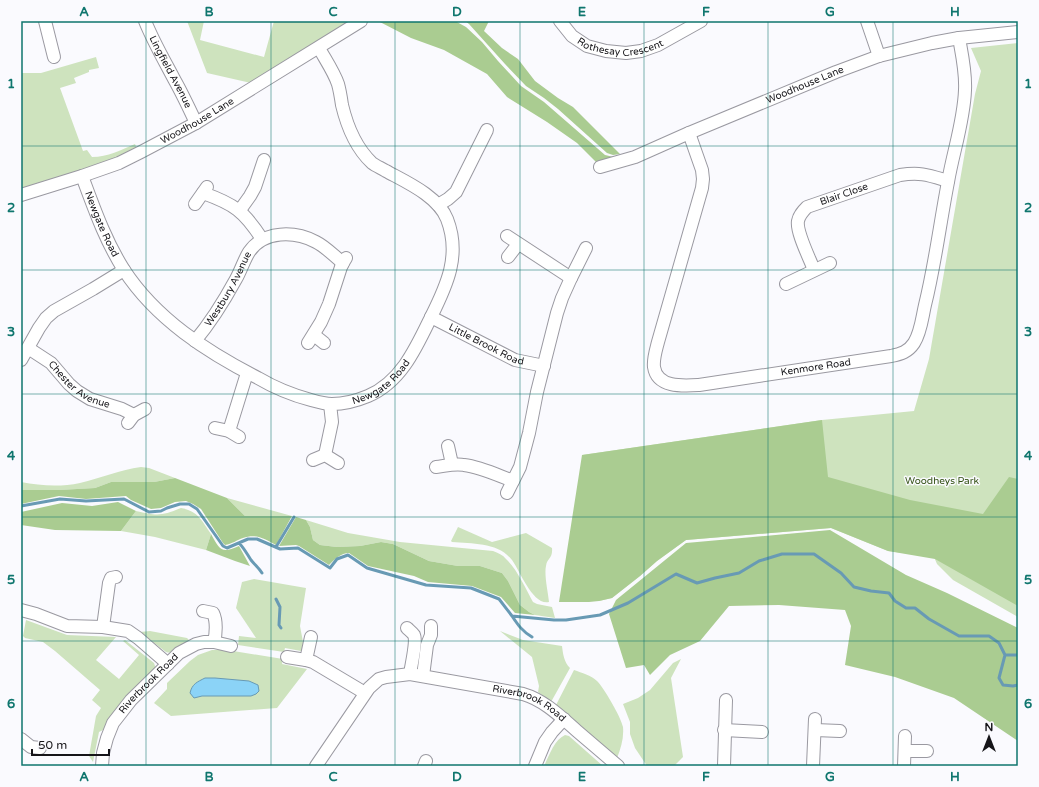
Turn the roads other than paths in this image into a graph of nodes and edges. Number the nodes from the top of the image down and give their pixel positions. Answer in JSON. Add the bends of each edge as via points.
{"nodes":[{"id":1,"x":45,"y":21,"type":"edge"},
{"id":2,"x":145,"y":21,"type":"edge"},
{"id":3,"x":361,"y":21,"type":"edge"},
{"id":4,"x":560,"y":21,"type":"edge"},
{"id":5,"x":701,"y":21,"type":"edge"},
{"id":6,"x":867,"y":21,"type":"edge"},
{"id":7,"x":683,"y":25,"type":"edge"},
{"id":8,"x":1018,"y":32,"type":"edge"},
{"id":9,"x":959,"y":38,"type":"junction"},
{"id":10,"x":318,"y":48,"type":"junction"},
{"id":11,"x":879,"y":56,"type":"junction"},
{"id":12,"x":54,"y":57,"type":"dead end"},
{"id":13,"x":196,"y":123,"type":"junction"},
{"id":14,"x":487,"y":130,"type":"dead end"},
{"id":15,"x":688,"y":133,"type":"junction"},
{"id":16,"x":264,"y":160,"type":"dead end"},
{"id":17,"x":600,"y":167,"type":"dead end"},
{"id":18,"x":82,"y":176,"type":"junction"},
{"id":19,"x":948,"y":181,"type":"junction"},
{"id":20,"x":21,"y":194,"type":"edge"},
{"id":21,"x":196,"y":204,"type":"dead end"},
{"id":22,"x":438,"y":204,"type":"junction"},
{"id":23,"x":240,"y":210,"type":"junction"},
{"id":24,"x":507,"y":236,"type":"dead end"},
{"id":25,"x":262,"y":239,"type":"junction"},
{"id":26,"x":518,"y":244,"type":"junction"},
{"id":27,"x":586,"y":248,"type":"dead end"},
{"id":28,"x":508,"y":258,"type":"dead end"},
{"id":29,"x":830,"y":263,"type":"dead end"},
{"id":30,"x":124,"y":270,"type":"junction"},
{"id":31,"x":814,"y":270,"type":"junction"},
{"id":32,"x":571,"y":278,"type":"junction"},
{"id":33,"x":786,"y":284,"type":"dead end"},
{"id":34,"x":431,"y":317,"type":"junction"},
{"id":35,"x":195,"y":341,"type":"junction"},
{"id":36,"x":324,"y":343,"type":"dead end"},
{"id":37,"x":28,"y":348,"type":"junction"},
{"id":38,"x":21,"y":360,"type":"edge"},
{"id":39,"x":544,"y":366,"type":"junction"},
{"id":40,"x":247,"y":373,"type":"junction"},
{"id":41,"x":330,"y":404,"type":"junction"},
{"id":42,"x":145,"y":409,"type":"dead end"},
{"id":43,"x":215,"y":428,"type":"dead end"},
{"id":44,"x":448,"y":446,"type":"dead end"},
{"id":45,"x":325,"y":455,"type":"junction"},
{"id":46,"x":313,"y":460,"type":"dead end"},
{"id":47,"x":338,"y":463,"type":"dead end"},
{"id":48,"x":452,"y":464,"type":"junction"},
{"id":49,"x":436,"y":467,"type":"dead end"},
{"id":50,"x":513,"y":481,"type":"junction"},
{"id":51,"x":507,"y":493,"type":"dead end"},
{"id":52,"x":116,"y":577,"type":"dead end"},
{"id":53,"x":21,"y":610,"type":"edge"},
{"id":54,"x":203,"y":611,"type":"dead end"},
{"id":55,"x":431,"y":626,"type":"dead end"},
{"id":56,"x":101,"y":627,"type":"junction"},
{"id":57,"x":407,"y":628,"type":"dead end"},
{"id":58,"x":311,"y":637,"type":"dead end"},
{"id":59,"x":214,"y":642,"type":"junction"},
{"id":60,"x":231,"y":646,"type":"dead end"},
{"id":61,"x":287,"y":657,"type":"dead end"},
{"id":62,"x":306,"y":660,"type":"junction"},
{"id":63,"x":168,"y":664,"type":"junction"},
{"id":64,"x":410,"y":674,"type":"junction"},
{"id":65,"x":422,"y":676,"type":"junction"},
{"id":66,"x":365,"y":693,"type":"junction"},
{"id":67,"x":726,"y":700,"type":"dead end"},
{"id":68,"x":564,"y":719,"type":"junction"},
{"id":69,"x":724,"y":730,"type":"junction"},
{"id":70,"x":840,"y":731,"type":"dead end"},
{"id":71,"x":762,"y":732,"type":"dead end"},
{"id":72,"x":905,"y":736,"type":"dead end"},
{"id":73,"x":21,"y":739,"type":"edge"},
{"id":74,"x":40,"y":748,"type":"dead end"},
{"id":75,"x":905,"y":751,"type":"junction"},
{"id":76,"x":927,"y":752,"type":"dead end"},
{"id":77,"x":102,"y":766,"type":"edge"},
{"id":78,"x":316,"y":766,"type":"edge"},
{"id":79,"x":535,"y":766,"type":"edge"},
{"id":80,"x":618,"y":766,"type":"edge"},
{"id":81,"x":724,"y":766,"type":"edge"},
{"id":82,"x":813,"y":766,"type":"edge"},
{"id":83,"x":904,"y":766,"type":"edge"}],
"edges":[{"from":1,"to":12,"type":"street"},
{"from":2,"to":13,"type":"street","name":"Lingfield Avenue"},
{"from":3,"to":10,"type":"street","name":"Woodhouse Lane"},
{"from":4,"to":7,"type":"street","name":"Rothesay Crescent","via":[[572,36],[587,46],[626,53],[658,45]]},
{"from":5,"to":7,"type":"street","name":"Rothesay Crescent"},
{"from":6,"to":11,"type":"street"},
{"from":8,"to":9,"type":"street","name":"Woodhouse Lane"},
{"from":9,"to":11,"type":"street","name":"Woodhouse Lane"},
{"from":9,"to":19,"type":"street","name":"Kenmore Road","via":[[964,72],[964,110]]},
{"from":10,"to":13,"type":"street","name":"Woodhouse Lane"},
{"from":10,"to":22,"type":"street","name":"Newgate Road","via":[[337,82],[347,122],[357,146],[372,164]]},
{"from":11,"to":15,"type":"street","name":"Woodhouse Lane"},
{"from":13,"to":18,"type":"street","name":"Woodhouse Lane","via":[[118,163]]},
{"from":14,"to":22,"type":"street","via":[[456,192]]},
{"from":15,"to":17,"type":"street","name":"Woodhouse Lane","via":[[635,157]]},
{"from":15,"to":19,"type":"street","name":"Kenmore Road","via":[[703,179],[655,357],[656,374],[670,384],[706,384],[891,356],[910,349],[918,336],[931,282]]},
{"from":16,"to":23,"type":"street","via":[[255,187]]},
{"from":18,"to":20,"type":"street","name":"Woodhouse Lane"},
{"from":18,"to":30,"type":"street","name":"Newgate Road","via":[[103,231]]},
{"from":19,"to":31,"type":"street","name":"Blair Close","via":[[925,174],[900,175],[807,208],[798,221],[799,231]]},
{"from":21,"to":23,"type":"street","via":[[205,190]]},
{"from":22,"to":34,"type":"street","name":"Newgate Road","via":[[448,224],[453,259],[444,289]]},
{"from":23,"to":25,"type":"street"},
{"from":24,"to":26,"type":"street"},
{"from":25,"to":35,"type":"street","name":"Westbury Avenue","via":[[249,251],[234,283]]},
{"from":25,"to":36,"type":"street","via":[[288,234],[304,237],[345,261],[329,304],[311,339]]},
{"from":26,"to":28,"type":"street"},
{"from":26,"to":32,"type":"street"},
{"from":27,"to":32,"type":"street"},
{"from":29,"to":31,"type":"street"},
{"from":30,"to":35,"type":"street","name":"Newgate Road","via":[[157,310]]},
{"from":30,"to":37,"type":"street","via":[[54,311],[46,318]]},
{"from":31,"to":33,"type":"street"},
{"from":32,"to":39,"type":"street","via":[[557,313]]},
{"from":34,"to":39,"type":"street","name":"Little Brook Road","via":[[516,360]]},
{"from":34,"to":41,"type":"street","name":"Newgate Road","via":[[409,359],[395,377],[369,396],[345,403]]},
{"from":35,"to":40,"type":"street","name":"Newgate Road"},
{"from":37,"to":38,"type":"street"},
{"from":37,"to":42,"type":"street","name":"Chester Avenue","via":[[51,362],[69,384],[90,399],[122,409],[131,419]]},
{"from":39,"to":50,"type":"street","via":[[529,433]]},
{"from":40,"to":41,"type":"street","name":"Newgate Road","via":[[277,389]]},
{"from":40,"to":43,"type":"street","via":[[234,434]]},
{"from":41,"to":45,"type":"street","via":[[332,422]]},
{"from":44,"to":48,"type":"street"},
{"from":45,"to":46,"type":"street"},
{"from":45,"to":47,"type":"street"},
{"from":48,"to":49,"type":"street"},
{"from":48,"to":50,"type":"street","via":[[480,469]]},
{"from":50,"to":51,"type":"street"},
{"from":52,"to":56,"type":"street","via":[[111,578],[109,583]]},
{"from":53,"to":56,"type":"street","via":[[67,626]]},
{"from":54,"to":59,"type":"street","via":[[213,613],[215,617]]},
{"from":55,"to":65,"type":"street"},
{"from":56,"to":63,"type":"street","via":[[129,632]]},
{"from":57,"to":64,"type":"street","via":[[414,637]]},
{"from":58,"to":62,"type":"street"},
{"from":59,"to":60,"type":"street","name":"Riverbrook Road"},
{"from":59,"to":63,"type":"street","name":"Riverbrook Road","via":[[196,644],[179,653]]},
{"from":61,"to":62,"type":"street"},
{"from":62,"to":66,"type":"street"},
{"from":63,"to":77,"type":"street","name":"Riverbrook Road","via":[[132,700],[114,723],[105,745]]},
{"from":64,"to":65,"type":"street","name":"Riverbrook Road"},
{"from":64,"to":66,"type":"street","name":"Riverbrook Road","via":[[379,679]]},
{"from":65,"to":68,"type":"street","name":"Riverbrook Road","via":[[531,696]]},
{"from":66,"to":78,"type":"street","name":"Riverbrook Road"},
{"from":67,"to":69,"type":"street"},
{"from":68,"to":79,"type":"street","via":[[545,742]]},
{"from":68,"to":80,"type":"street","name":"Riverbrook Road"},
{"from":69,"to":71,"type":"street"},
{"from":69,"to":81,"type":"street"},
{"from":70,"to":82,"type":"street","via":[[815,725]]},
{"from":72,"to":75,"type":"street"},
{"from":73,"to":74,"type":"street","via":[[31,747]]},
{"from":75,"to":76,"type":"street"},
{"from":75,"to":83,"type":"street"}]}
